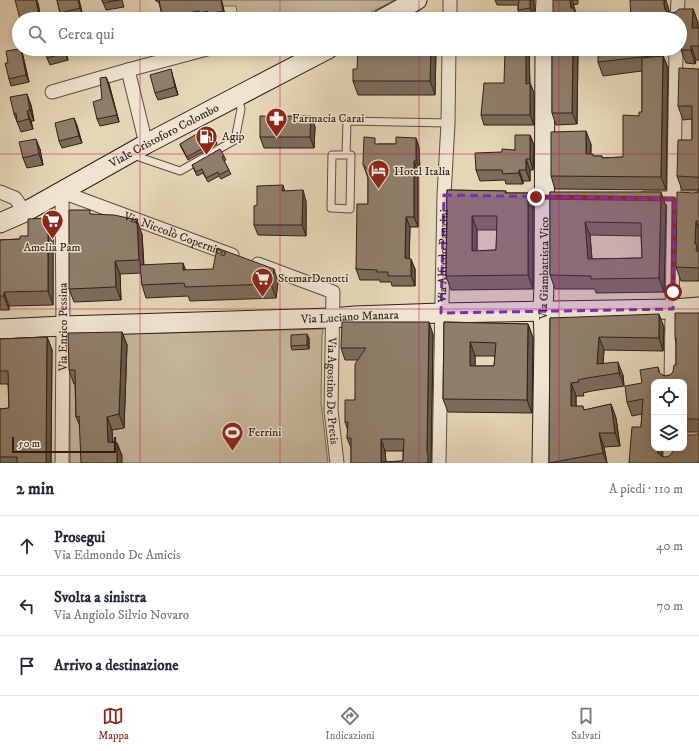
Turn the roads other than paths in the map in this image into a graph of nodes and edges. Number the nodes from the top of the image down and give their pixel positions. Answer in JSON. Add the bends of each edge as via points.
{"nodes":[{"id":1,"x":417,"y":0,"type":"edge"},
{"id":2,"x":450,"y":0,"type":"edge"},
{"id":3,"x":546,"y":0,"type":"edge"},
{"id":4,"x":678,"y":0,"type":"edge"},
{"id":5,"x":395,"y":12,"type":"edge"},
{"id":6,"x":450,"y":12,"type":"edge"},
{"id":7,"x":546,"y":12,"type":"edge"},
{"id":8,"x":677,"y":12,"type":"edge"},
{"id":9,"x":181,"y":56,"type":"edge"},
{"id":10,"x":315,"y":56,"type":"edge"},
{"id":11,"x":449,"y":56,"type":"edge"},
{"id":12,"x":545,"y":56,"type":"edge"},
{"id":13,"x":676,"y":56,"type":"edge"},
{"id":14,"x":128,"y":70,"type":"junction"},
{"id":15,"x":676,"y":71,"type":"junction"},
{"id":16,"x":691,"y":71,"type":"edge"},
{"id":17,"x":52,"y":92,"type":"dead end"},
{"id":18,"x":238,"y":97,"type":"junction"},
{"id":19,"x":448,"y":123,"type":"junction"},
{"id":20,"x":146,"y":144,"type":"junction"},
{"id":21,"x":129,"y":154,"type":"junction"},
{"id":22,"x":346,"y":155,"type":"junction"},
{"id":23,"x":0,"y":192,"type":"edge"},
{"id":24,"x":62,"y":192,"type":"junction"},
{"id":25,"x":444,"y":195,"type":"junction"},
{"id":26,"x":459,"y":195,"type":"edge"},
{"id":27,"x":630,"y":198,"type":"edge"},
{"id":28,"x":699,"y":198,"type":"edge"},
{"id":29,"x":674,"y":199,"type":"junction"},
{"id":30,"x":25,"y":212,"type":"junction"},
{"id":31,"x":0,"y":223,"type":"edge"},
{"id":32,"x":699,"y":307,"type":"edge"},
{"id":33,"x":673,"y":309,"type":"junction"},
{"id":34,"x":543,"y":312,"type":"junction"},
{"id":35,"x":441,"y":313,"type":"junction"},
{"id":36,"x":332,"y":318,"type":"junction"},
{"id":37,"x":63,"y":326,"type":"junction"},
{"id":38,"x":0,"y":329,"type":"edge"},
{"id":39,"x":671,"y":379,"type":"edge"},
{"id":40,"x":670,"y":451,"type":"edge"},
{"id":41,"x":62,"y":463,"type":"edge"},
{"id":42,"x":337,"y":463,"type":"edge"},
{"id":43,"x":439,"y":463,"type":"edge"},
{"id":44,"x":542,"y":463,"type":"edge"},
{"id":45,"x":670,"y":463,"type":"edge"}],
"edges":[{"from":1,"to":5,"type":"street"},
{"from":2,"to":6,"type":"street"},
{"from":3,"to":7,"type":"street"},
{"from":4,"to":8,"type":"street"},
{"from":9,"to":14,"type":"street"},
{"from":10,"to":18,"type":"street","name":"Viale Cristoforo Colombo"},
{"from":11,"to":19,"type":"street","name":"Via Alfredo Panzini"},
{"from":12,"to":34,"type":"street","name":"Via Giambattista Vico","via":[[546,197]]},
{"from":13,"to":15,"type":"street"},
{"from":14,"to":17,"type":"street"},
{"from":14,"to":20,"type":"street"},
{"from":15,"to":16,"type":"street"},
{"from":15,"to":29,"type":"street"},
{"from":18,"to":20,"type":"street","name":"Viale Cristoforo Colombo"},
{"from":18,"to":21,"type":"lane","via":[[241,109],[235,140],[180,171]]},
{"from":19,"to":22,"type":"lane","via":[[347,121]]},
{"from":19,"to":25,"type":"street","name":"Via Alfredo Panzini"},
{"from":20,"to":21,"type":"street","name":"Viale Cristoforo Colombo"},
{"from":21,"to":24,"type":"street","name":"Viale Cristoforo Colombo"},
{"from":22,"to":22,"type":"lane","via":[[332,155],[331,208],[350,209],[352,155]]},
{"from":23,"to":30,"type":"street","via":[[15,198]]},
{"from":24,"to":30,"type":"street","name":"Viale Cristoforo Colombo"},
{"from":24,"to":36,"type":"street","name":"Via Niccolò Copernico","via":[[333,292]]},
{"from":24,"to":37,"type":"street","name":"Via Enrico Pessina"},
{"from":25,"to":26,"type":"street"},
{"from":25,"to":35,"type":"street","name":"Via Alfredo Panzini"},
{"from":27,"to":29,"type":"street"},
{"from":28,"to":29,"type":"street"},
{"from":29,"to":33,"type":"street"},
{"from":30,"to":31,"type":"street","name":"Viale Cristoforo Colombo"},
{"from":32,"to":33,"type":"street","name":"Via Luciano Manara"},
{"from":33,"to":34,"type":"street","name":"Via Luciano Manara"},
{"from":33,"to":39,"type":"street"},
{"from":34,"to":35,"type":"street","name":"Via Luciano Manara"},
{"from":34,"to":44,"type":"street","name":"Via Giambattista Vico"},
{"from":35,"to":36,"type":"street","name":"Via Luciano Manara"},
{"from":35,"to":43,"type":"street","name":"Via Alfredo Panzini"},
{"from":36,"to":37,"type":"street","name":"Via Luciano Manara"},
{"from":36,"to":42,"type":"street","name":"Via Agostino De Pretis","via":[[330,410]]},
{"from":37,"to":38,"type":"street","name":"Via Luciano Manara"},
{"from":37,"to":41,"type":"street","name":"Via Enrico Pessina"},
{"from":40,"to":45,"type":"street"}]}
